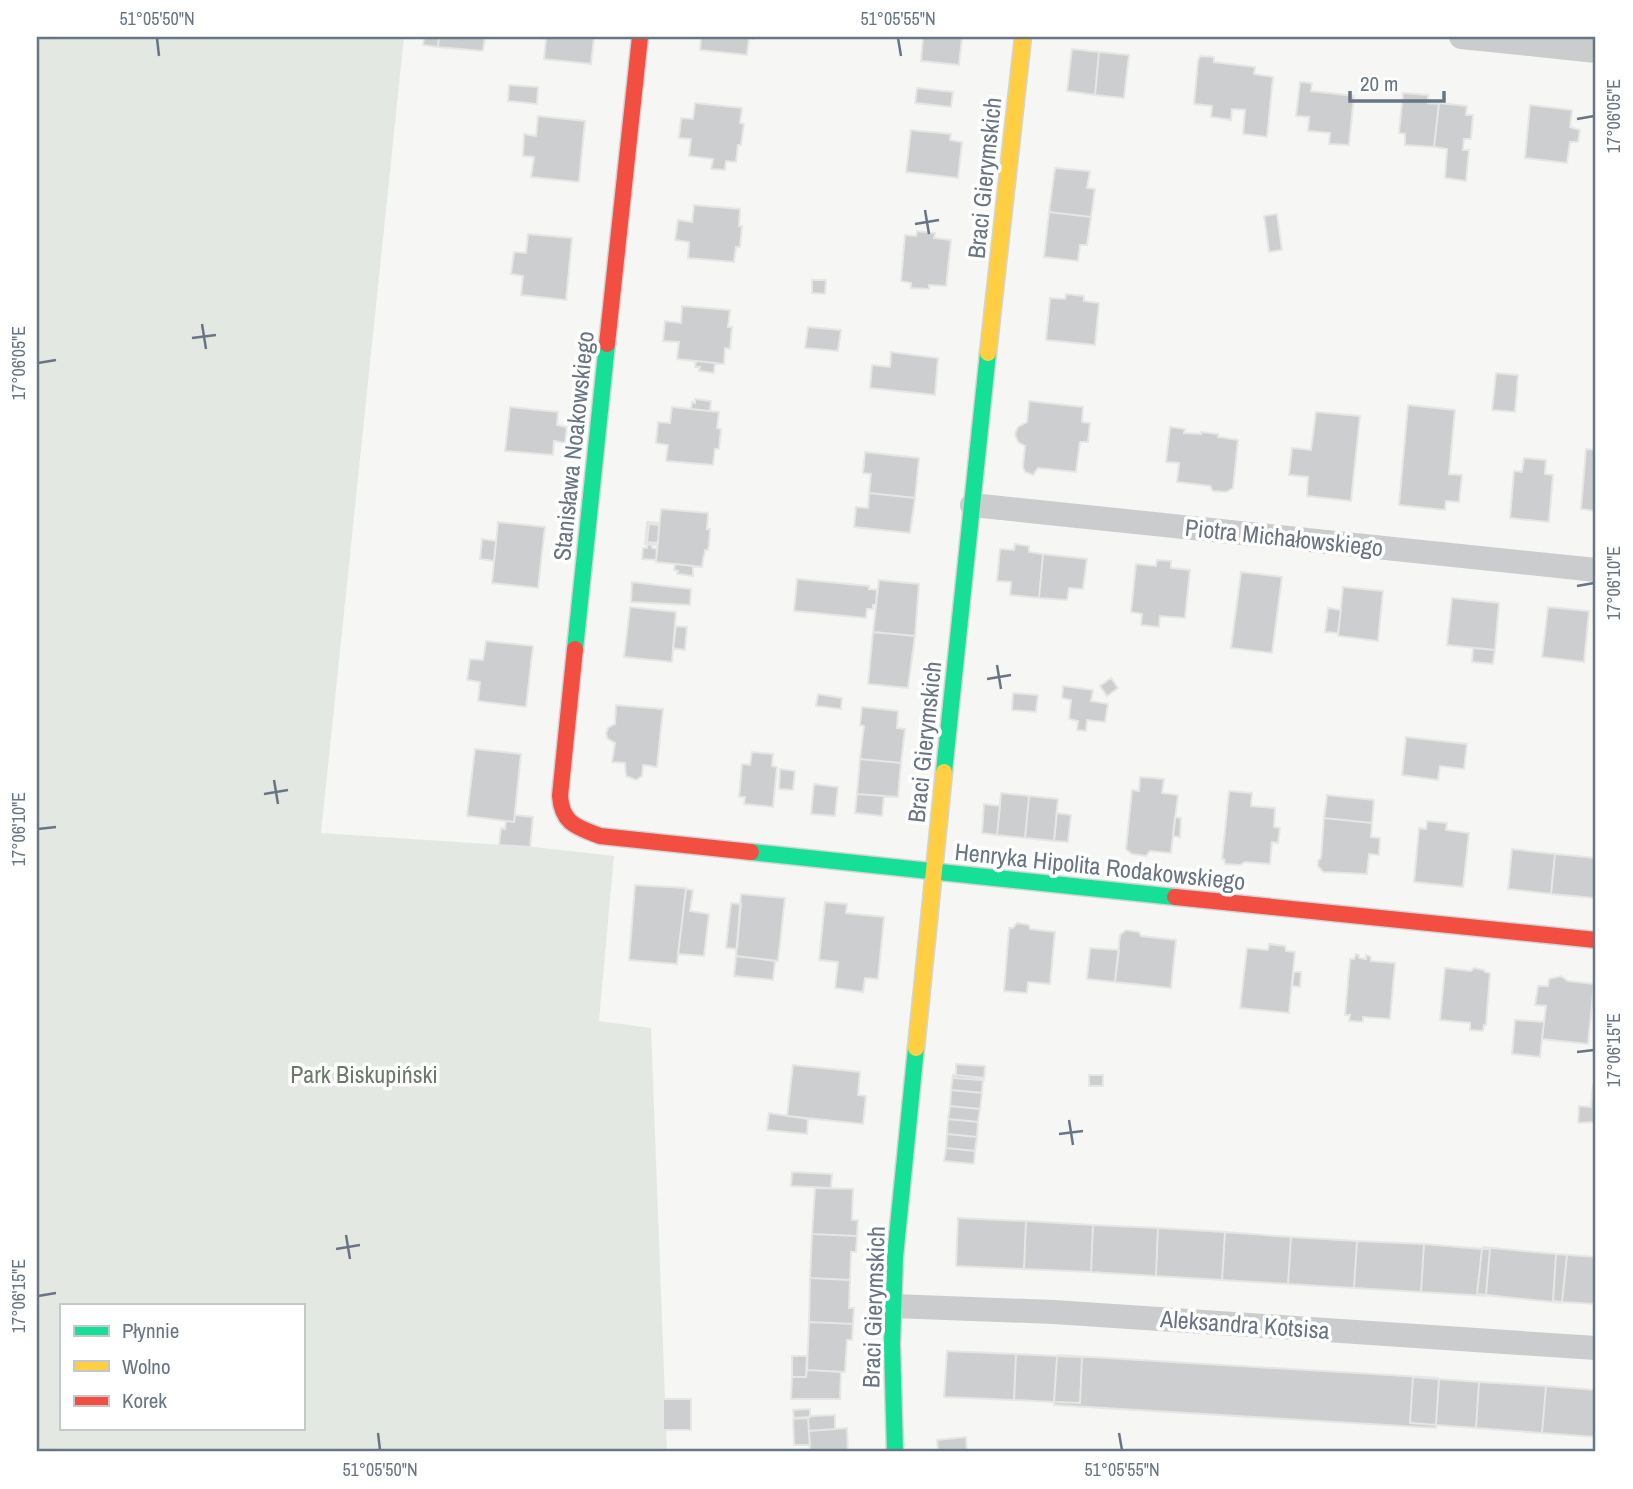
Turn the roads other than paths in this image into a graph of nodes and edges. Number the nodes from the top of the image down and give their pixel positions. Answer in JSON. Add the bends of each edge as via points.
{"nodes":[{"id":1,"x":640,"y":37,"type":"edge"},
{"id":2,"x":1024,"y":37,"type":"edge"},
{"id":3,"x":1461,"y":37,"type":"edge"},
{"id":4,"x":1596,"y":51,"type":"edge"},
{"id":5,"x":972,"y":505,"type":"junction"},
{"id":6,"x":1596,"y":570,"type":"edge"},
{"id":7,"x":600,"y":836,"type":"joint"},
{"id":8,"x":935,"y":873,"type":"junction"},
{"id":9,"x":1596,"y":940,"type":"edge"},
{"id":10,"x":893,"y":1306,"type":"junction"},
{"id":11,"x":1596,"y":1348,"type":"edge"},
{"id":12,"x":895,"y":1452,"type":"edge"}],
"edges":[{"from":1,"to":7,"type":"street","name":"Stanisława Noakowskiego","via":[[559,804],[565,821]]},
{"from":2,"to":5,"type":"street","name":"Braci Gierymskich"},
{"from":3,"to":4,"type":"street"},
{"from":5,"to":6,"type":"street","name":"Piotra Michałowskiego"},
{"from":5,"to":8,"type":"street","name":"Braci Gierymskich"},
{"from":7,"to":8,"type":"street","name":"Henryka Hipolita Rodakowskiego"},
{"from":8,"to":9,"type":"street","name":"Henryka Hipolita Rodakowskiego"},
{"from":8,"to":10,"type":"street","name":"Braci Gierymskich"},
{"from":10,"to":11,"type":"street","name":"Aleksandra Kotsisa","via":[[1054,1312]]},
{"from":10,"to":12,"type":"street","name":"Braci Gierymskich"}]}
